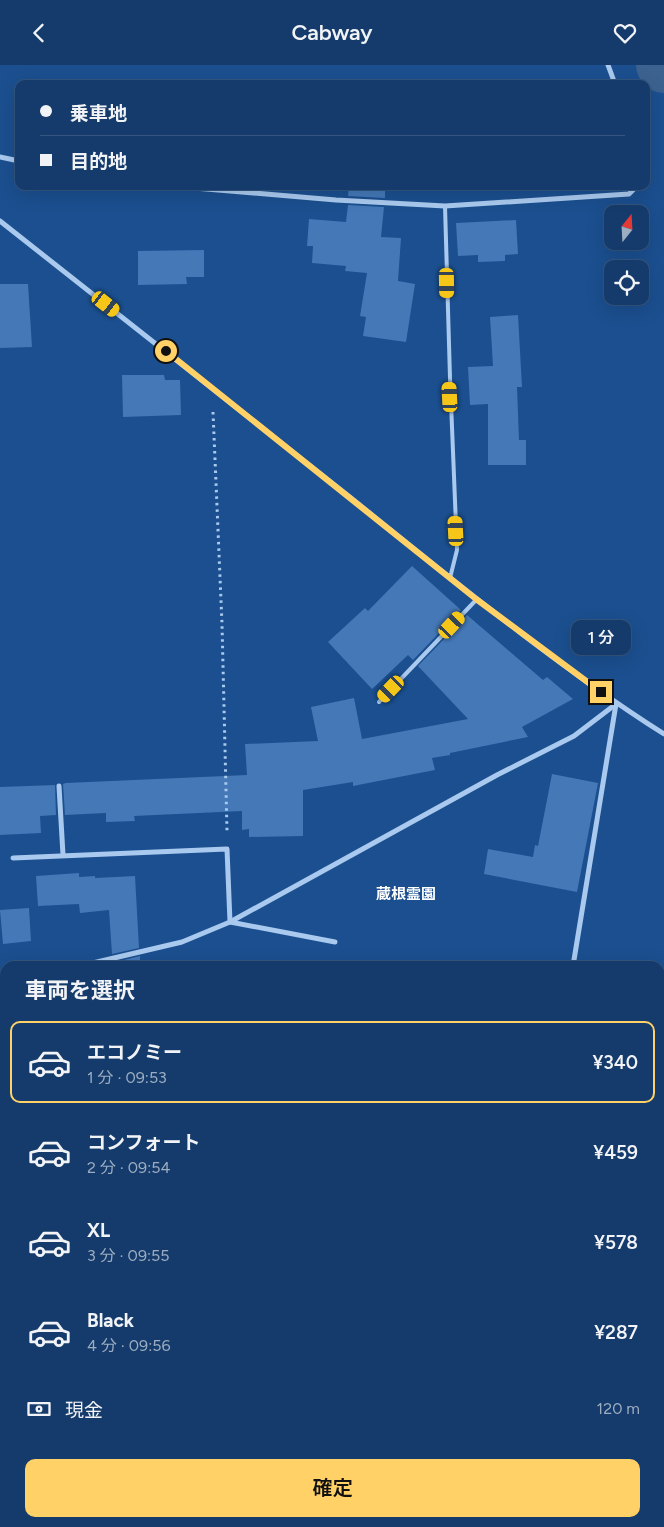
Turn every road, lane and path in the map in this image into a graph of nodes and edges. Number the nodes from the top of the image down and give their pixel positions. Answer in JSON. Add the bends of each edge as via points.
{"nodes":[{"id":1,"x":608,"y":65,"type":"edge"},
{"id":2,"x":614,"y":80,"type":"edge"},
{"id":3,"x":0,"y":157,"type":"edge"},
{"id":4,"x":15,"y":160,"type":"edge"},
{"id":5,"x":218,"y":190,"type":"edge"},
{"id":6,"x":633,"y":190,"type":"edge"},
{"id":7,"x":445,"y":207,"type":"junction"},
{"id":8,"x":0,"y":221,"type":"edge"},
{"id":9,"x":212,"y":387,"type":"junction"},
{"id":10,"x":450,"y":578,"type":"junction"},
{"id":11,"x":476,"y":599,"type":"junction"},
{"id":12,"x":379,"y":702,"type":"dead end"},
{"id":13,"x":616,"y":704,"type":"junction"},
{"id":14,"x":664,"y":734,"type":"edge"},
{"id":15,"x":59,"y":786,"type":"dead end"},
{"id":16,"x":227,"y":849,"type":"junction"},
{"id":17,"x":63,"y":855,"type":"junction"},
{"id":18,"x":13,"y":857,"type":"dead end"},
{"id":19,"x":230,"y":922,"type":"junction"},
{"id":20,"x":336,"y":942,"type":"dead end"},
{"id":21,"x":100,"y":961,"type":"edge"},
{"id":22,"x":574,"y":961,"type":"edge"}],
"edges":[{"from":1,"to":2,"type":"street"},
{"from":3,"to":4,"type":"street"},
{"from":5,"to":7,"type":"street"},
{"from":6,"to":7,"type":"street","via":[[629,194]]},
{"from":7,"to":10,"type":"lane","via":[[457,550]]},
{"from":8,"to":9,"type":"street"},
{"from":9,"to":10,"type":"street"},
{"from":9,"to":16,"type":"path"},
{"from":10,"to":11,"type":"street"},
{"from":11,"to":12,"type":"lane"},
{"from":11,"to":13,"type":"street"},
{"from":13,"to":14,"type":"street"},
{"from":13,"to":19,"type":"street","via":[[574,735]]},
{"from":13,"to":22,"type":"street"},
{"from":15,"to":17,"type":"street"},
{"from":16,"to":17,"type":"street"},
{"from":16,"to":19,"type":"street"},
{"from":17,"to":18,"type":"street"},
{"from":19,"to":20,"type":"street"},
{"from":19,"to":21,"type":"street","via":[[182,941]]}]}
